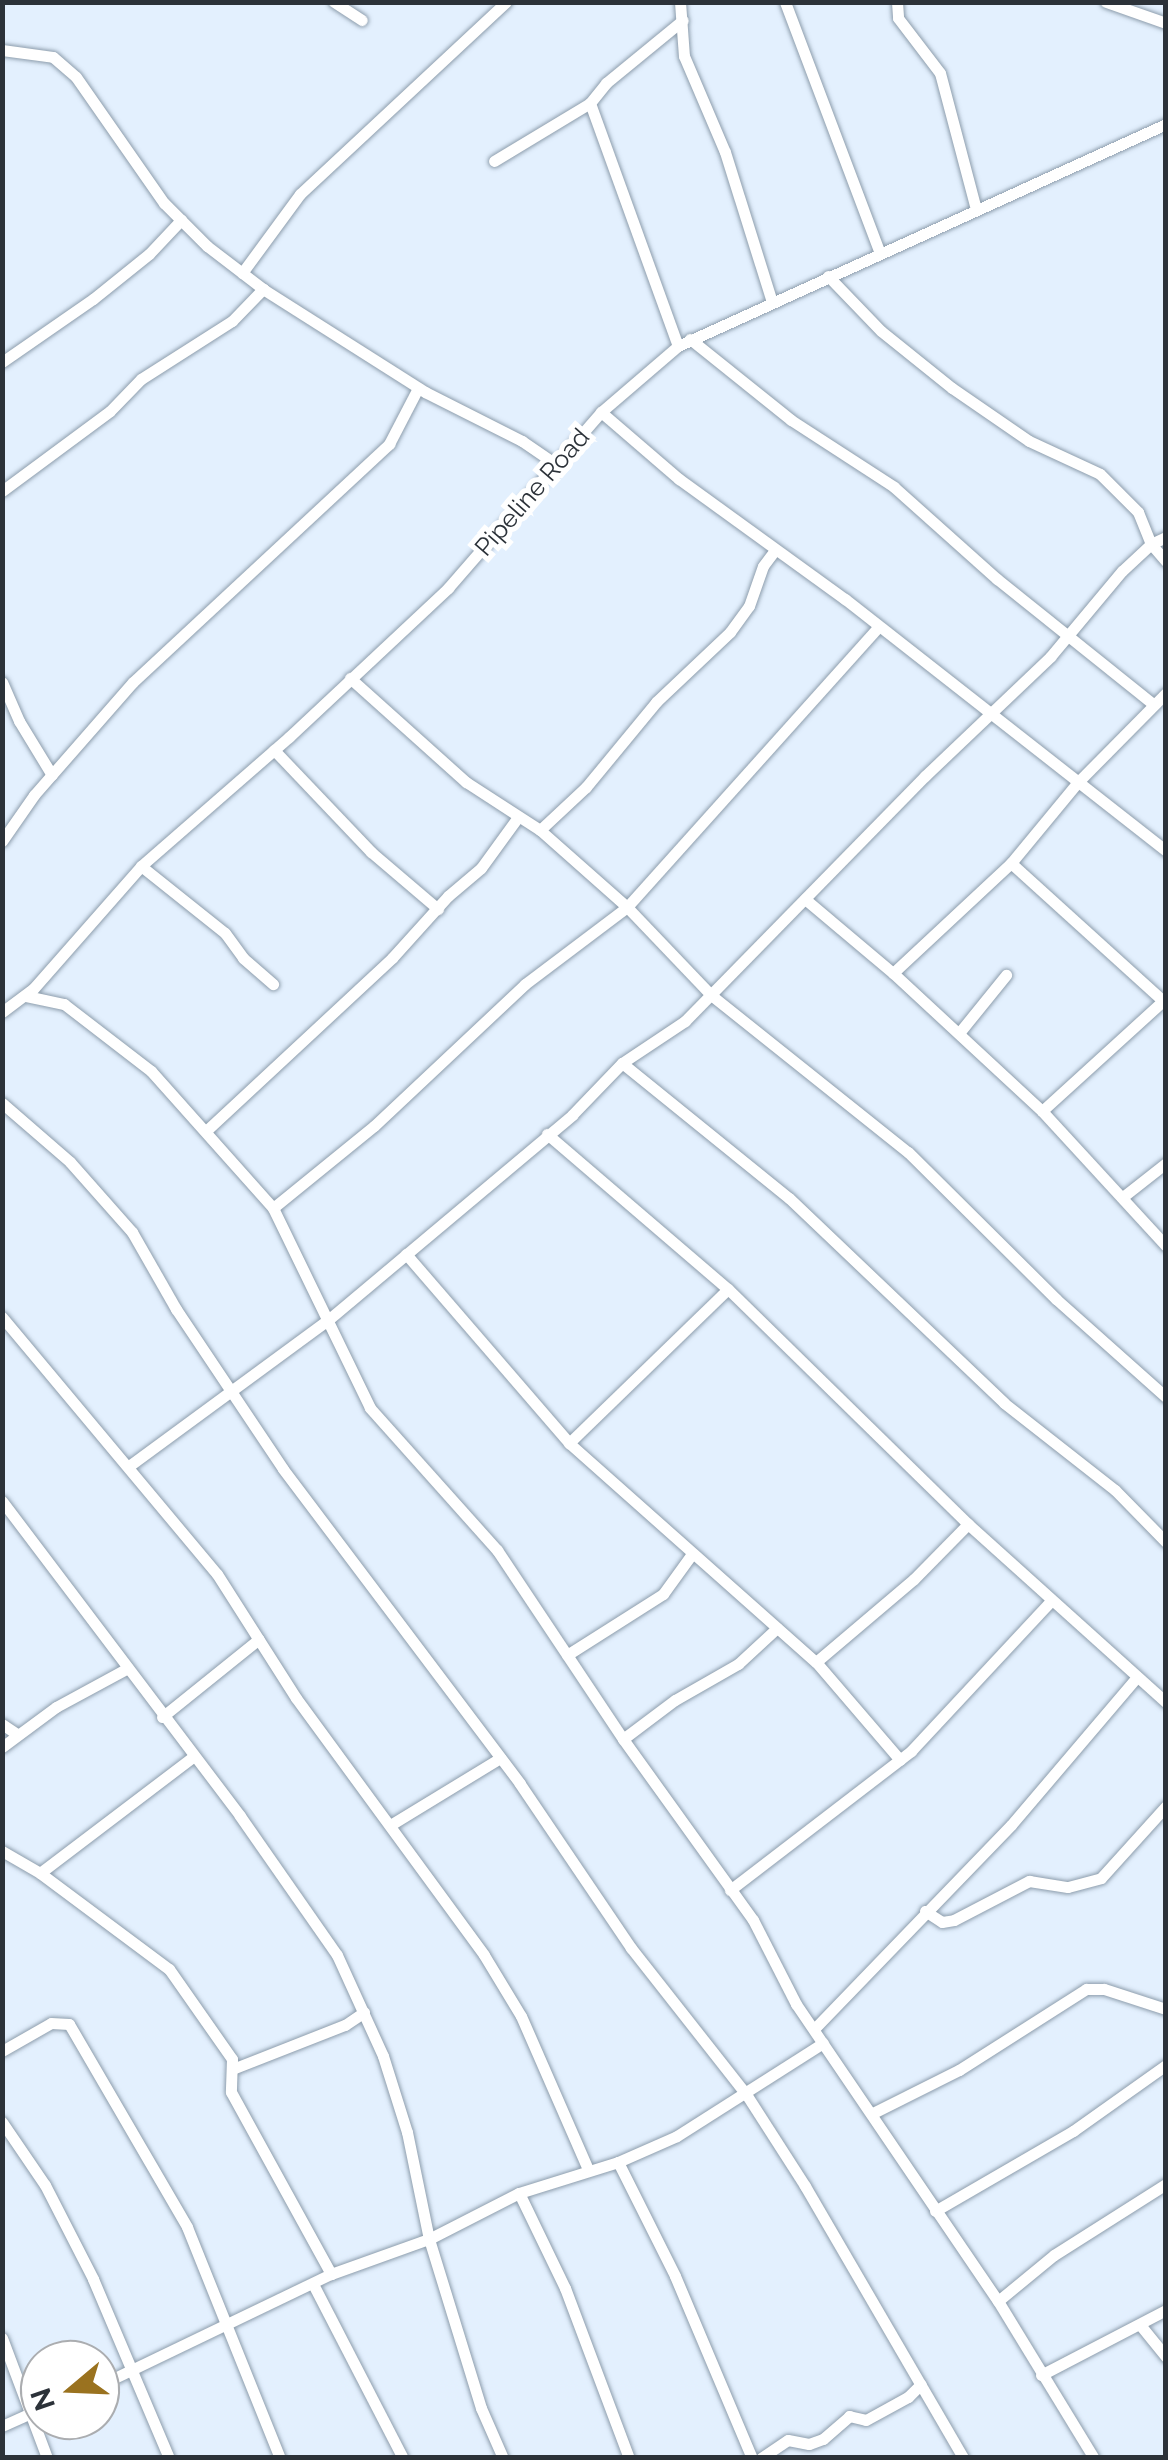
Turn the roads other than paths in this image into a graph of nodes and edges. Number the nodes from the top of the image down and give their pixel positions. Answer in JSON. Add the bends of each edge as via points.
{"nodes":[{"id":1,"x":334,"y":2,"type":"edge"},
{"id":2,"x":506,"y":2,"type":"edge"},
{"id":3,"x":680,"y":2,"type":"edge"},
{"id":4,"x":785,"y":2,"type":"edge"},
{"id":5,"x":896,"y":2,"type":"edge"},
{"id":6,"x":1106,"y":2,"type":"edge"},
{"id":7,"x":362,"y":20,"type":"dead end"},
{"id":8,"x":683,"y":20,"type":"junction"},
{"id":9,"x":1166,"y":22,"type":"edge"},
{"id":10,"x":661,"y":35,"type":"junction"},
{"id":11,"x":682,"y":46,"type":"junction"},
{"id":12,"x":2,"y":50,"type":"edge"},
{"id":13,"x":590,"y":103,"type":"junction"},
{"id":14,"x":1166,"y":124,"type":"edge"},
{"id":15,"x":494,"y":161,"type":"dead end"},
{"id":16,"x":976,"y":209,"type":"junction"},
{"id":17,"x":181,"y":220,"type":"junction"},
{"id":18,"x":880,"y":254,"type":"junction"},
{"id":19,"x":242,"y":272,"type":"junction"},
{"id":20,"x":828,"y":276,"type":"junction"},
{"id":21,"x":263,"y":289,"type":"junction"},
{"id":22,"x":772,"y":302,"type":"junction"},
{"id":23,"x":684,"y":342,"type":"junction"},
{"id":24,"x":2,"y":362,"type":"edge"},
{"id":25,"x":418,"y":388,"type":"junction"},
{"id":26,"x":601,"y":412,"type":"junction"},
{"id":27,"x":558,"y":465,"type":"junction"},
{"id":28,"x":2,"y":491,"type":"edge"},
{"id":29,"x":1166,"y":537,"type":"edge"},
{"id":30,"x":1151,"y":544,"type":"junction"},
{"id":31,"x":775,"y":550,"type":"junction"},
{"id":32,"x":1166,"y":562,"type":"edge"},
{"id":33,"x":879,"y":626,"type":"junction"},
{"id":34,"x":1067,"y":637,"type":"junction"},
{"id":35,"x":350,"y":678,"type":"junction"},
{"id":36,"x":2,"y":682,"type":"edge"},
{"id":37,"x":1160,"y":702,"type":"edge"},
{"id":38,"x":988,"y":715,"type":"junction"},
{"id":39,"x":274,"y":750,"type":"junction"},
{"id":40,"x":52,"y":775,"type":"junction"},
{"id":41,"x":1078,"y":782,"type":"junction"},
{"id":42,"x":518,"y":817,"type":"junction"},
{"id":43,"x":540,"y":830,"type":"junction"},
{"id":44,"x":2,"y":840,"type":"edge"},
{"id":45,"x":1166,"y":852,"type":"edge"},
{"id":46,"x":1011,"y":863,"type":"junction"},
{"id":47,"x":141,"y":866,"type":"junction"},
{"id":48,"x":805,"y":899,"type":"junction"},
{"id":49,"x":627,"y":907,"type":"junction"},
{"id":50,"x":438,"y":909,"type":"junction"},
{"id":51,"x":892,"y":972,"type":"junction"},
{"id":52,"x":1006,"y":975,"type":"dead end"},
{"id":53,"x":273,"y":984,"type":"dead end"},
{"id":54,"x":711,"y":995,"type":"junction"},
{"id":55,"x":26,"y":996,"type":"junction"},
{"id":56,"x":1164,"y":999,"type":"edge"},
{"id":57,"x":2,"y":1012,"type":"edge"},
{"id":58,"x":959,"y":1033,"type":"junction"},
{"id":59,"x":622,"y":1063,"type":"junction"},
{"id":60,"x":2,"y":1103,"type":"edge"},
{"id":61,"x":1042,"y":1112,"type":"junction"},
{"id":62,"x":207,"y":1130,"type":"junction"},
{"id":63,"x":546,"y":1134,"type":"junction"},
{"id":64,"x":1166,"y":1163,"type":"edge"},
{"id":65,"x":1124,"y":1196,"type":"junction"},
{"id":66,"x":274,"y":1208,"type":"junction"},
{"id":67,"x":1166,"y":1246,"type":"edge"},
{"id":68,"x":406,"y":1254,"type":"junction"},
{"id":69,"x":728,"y":1289,"type":"junction"},
{"id":70,"x":2,"y":1316,"type":"edge"},
{"id":71,"x":328,"y":1320,"type":"junction"},
{"id":72,"x":229,"y":1389,"type":"junction"},
{"id":73,"x":1166,"y":1397,"type":"edge"},
{"id":74,"x":569,"y":1444,"type":"junction"},
{"id":75,"x":129,"y":1466,"type":"junction"},
{"id":76,"x":2,"y":1501,"type":"edge"},
{"id":77,"x":968,"y":1524,"type":"junction"},
{"id":78,"x":1166,"y":1542,"type":"edge"},
{"id":79,"x":692,"y":1554,"type":"junction"},
{"id":80,"x":1051,"y":1600,"type":"junction"},
{"id":81,"x":777,"y":1628,"type":"junction"},
{"id":82,"x":259,"y":1639,"type":"junction"},
{"id":83,"x":566,"y":1655,"type":"junction"},
{"id":84,"x":816,"y":1662,"type":"junction"},
{"id":85,"x":126,"y":1669,"type":"junction"},
{"id":86,"x":1136,"y":1678,"type":"junction"},
{"id":87,"x":1166,"y":1702,"type":"edge"},
{"id":88,"x":162,"y":1717,"type":"junction"},
{"id":89,"x":2,"y":1724,"type":"edge"},
{"id":90,"x":17,"y":1734,"type":"junction"},
{"id":91,"x":622,"y":1739,"type":"junction"},
{"id":92,"x":2,"y":1748,"type":"edge"},
{"id":93,"x":193,"y":1757,"type":"junction"},
{"id":94,"x":500,"y":1758,"type":"junction"},
{"id":95,"x":900,"y":1760,"type":"junction"},
{"id":96,"x":1166,"y":1806,"type":"edge"},
{"id":97,"x":392,"y":1824,"type":"junction"},
{"id":98,"x":2,"y":1851,"type":"edge"},
{"id":99,"x":40,"y":1872,"type":"junction"},
{"id":100,"x":730,"y":1890,"type":"junction"},
{"id":101,"x":926,"y":1911,"type":"junction"},
{"id":102,"x":1166,"y":2008,"type":"edge"},
{"id":103,"x":364,"y":2012,"type":"junction"},
{"id":104,"x":816,"y":2028,"type":"junction"},
{"id":105,"x":824,"y":2043,"type":"junction"},
{"id":106,"x":2,"y":2051,"type":"edge"},
{"id":107,"x":1166,"y":2065,"type":"edge"},
{"id":108,"x":235,"y":2068,"type":"junction"},
{"id":109,"x":746,"y":2094,"type":"junction"},
{"id":110,"x":873,"y":2113,"type":"junction"},
{"id":111,"x":2,"y":2122,"type":"edge"},
{"id":112,"x":618,"y":2162,"type":"junction"},
{"id":113,"x":588,"y":2170,"type":"junction"},
{"id":114,"x":1166,"y":2184,"type":"edge"},
{"id":115,"x":519,"y":2193,"type":"junction"},
{"id":116,"x":935,"y":2212,"type":"junction"},
{"id":117,"x":429,"y":2239,"type":"junction"},
{"id":118,"x":331,"y":2274,"type":"junction"},
{"id":119,"x":313,"y":2284,"type":"junction"},
{"id":120,"x":998,"y":2301,"type":"junction"},
{"id":121,"x":1166,"y":2310,"type":"edge"},
{"id":122,"x":228,"y":2322,"type":"junction"},
{"id":123,"x":1141,"y":2326,"type":"junction"},
{"id":124,"x":2,"y":2338,"type":"edge"},
{"id":125,"x":1166,"y":2357,"type":"edge"},
{"id":126,"x":134,"y":2370,"type":"junction"},
{"id":127,"x":1041,"y":2375,"type":"junction"},
{"id":128,"x":120,"y":2376,"type":"edge"},
{"id":129,"x":20,"y":2377,"type":"edge"},
{"id":130,"x":921,"y":2384,"type":"junction"},
{"id":131,"x":170,"y":2458,"type":"edge"},
{"id":132,"x":280,"y":2458,"type":"edge"},
{"id":133,"x":404,"y":2458,"type":"edge"},
{"id":134,"x":503,"y":2458,"type":"edge"},
{"id":135,"x":629,"y":2458,"type":"edge"},
{"id":136,"x":752,"y":2458,"type":"edge"},
{"id":137,"x":761,"y":2458,"type":"edge"},
{"id":138,"x":963,"y":2458,"type":"edge"},
{"id":139,"x":1094,"y":2458,"type":"edge"}],
"edges":[{"from":1,"to":7,"type":"street"},
{"from":2,"to":19,"type":"street","via":[[300,194]]},
{"from":3,"to":8,"type":"street"},
{"from":4,"to":18,"type":"street"},
{"from":5,"to":16,"type":"street","via":[[898,18],[940,73]]},
{"from":6,"to":9,"type":"street"},
{"from":8,"to":10,"type":"street"},
{"from":8,"to":11,"type":"street"},
{"from":10,"to":11,"type":"street"},
{"from":10,"to":13,"type":"street"},
{"from":11,"to":22,"type":"street","via":[[725,152]]},
{"from":12,"to":17,"type":"street","via":[[53,57],[76,78]]},
{"from":13,"to":15,"type":"street"},
{"from":13,"to":23,"type":"street"},
{"from":14,"to":16,"type":"street","name":"Pipeline Road"},
{"from":16,"to":18,"type":"street","name":"Pipeline Road"},
{"from":17,"to":19,"type":"street"},
{"from":17,"to":24,"type":"street","via":[[93,299]]},
{"from":18,"to":20,"type":"street","name":"Pipeline Road"},
{"from":19,"to":21,"type":"street"},
{"from":20,"to":22,"type":"street","name":"Pipeline Road"},
{"from":20,"to":30,"type":"street","via":[[881,331],[952,388],[1029,441],[1100,474],[1138,512]]},
{"from":21,"to":25,"type":"street"},
{"from":21,"to":28,"type":"street","via":[[232,321],[142,379]]},
{"from":22,"to":23,"type":"street","name":"Pipeline Road"},
{"from":23,"to":26,"type":"street","name":"Pipeline Road"},
{"from":23,"to":34,"type":"street","via":[[894,488]]},
{"from":25,"to":27,"type":"street"},
{"from":25,"to":40,"type":"street","via":[[389,444],[132,682]]},
{"from":26,"to":27,"type":"street","name":"Pipeline Road"},
{"from":26,"to":31,"type":"street"},
{"from":27,"to":35,"type":"street","name":"Pipeline Road","via":[[448,588]]},
{"from":29,"to":30,"type":"street"},
{"from":30,"to":32,"type":"street"},
{"from":30,"to":34,"type":"street"},
{"from":31,"to":33,"type":"street"},
{"from":31,"to":43,"type":"street","via":[[750,606],[730,632]]},
{"from":33,"to":38,"type":"street"},
{"from":33,"to":49,"type":"street"},
{"from":34,"to":37,"type":"street"},
{"from":34,"to":38,"type":"street"},
{"from":35,"to":39,"type":"street","name":"Pipeline Road"},
{"from":35,"to":42,"type":"street","via":[[466,782]]},
{"from":36,"to":40,"type":"street"},
{"from":37,"to":41,"type":"street"},
{"from":38,"to":41,"type":"street"},
{"from":38,"to":48,"type":"street"},
{"from":39,"to":47,"type":"street","name":"Pipeline Road"},
{"from":39,"to":50,"type":"street","via":[[371,852]]},
{"from":40,"to":44,"type":"street"},
{"from":41,"to":45,"type":"street"},
{"from":41,"to":46,"type":"street"},
{"from":42,"to":43,"type":"street"},
{"from":42,"to":50,"type":"street","via":[[482,868]]},
{"from":43,"to":49,"type":"street"},
{"from":46,"to":51,"type":"street"},
{"from":46,"to":56,"type":"street"},
{"from":47,"to":53,"type":"street","via":[[225,933]]},
{"from":47,"to":55,"type":"street","name":"Pipeline Road"},
{"from":48,"to":51,"type":"street"},
{"from":48,"to":54,"type":"street"},
{"from":49,"to":54,"type":"street"},
{"from":49,"to":66,"type":"street","via":[[525,984],[374,1126]]},
{"from":50,"to":62,"type":"street","via":[[359,992]]},
{"from":51,"to":58,"type":"street"},
{"from":52,"to":58,"type":"street"},
{"from":54,"to":59,"type":"street"},
{"from":54,"to":73,"type":"street","via":[[908,1152]]},
{"from":55,"to":57,"type":"street","name":"Pipeline Road"},
{"from":55,"to":62,"type":"street","via":[[64,1004],[150,1071]]},
{"from":56,"to":61,"type":"street"},
{"from":58,"to":61,"type":"street"},
{"from":59,"to":63,"type":"street"},
{"from":59,"to":78,"type":"street","via":[[789,1198],[1004,1404],[1115,1490]]},
{"from":60,"to":72,"type":"street","via":[[70,1162],[132,1232]]},
{"from":61,"to":65,"type":"street"},
{"from":62,"to":66,"type":"street"},
{"from":63,"to":68,"type":"street"},
{"from":63,"to":69,"type":"street"},
{"from":64,"to":65,"type":"street"},
{"from":65,"to":67,"type":"street"},
{"from":66,"to":71,"type":"street"},
{"from":68,"to":71,"type":"street"},
{"from":68,"to":74,"type":"street"},
{"from":69,"to":74,"type":"street"},
{"from":69,"to":77,"type":"street"},
{"from":70,"to":75,"type":"street"},
{"from":71,"to":72,"type":"street"},
{"from":71,"to":83,"type":"street","via":[[370,1408],[496,1550]]},
{"from":72,"to":75,"type":"street"},
{"from":72,"to":94,"type":"street"},
{"from":74,"to":79,"type":"street"},
{"from":75,"to":82,"type":"street","via":[[217,1574]]},
{"from":76,"to":85,"type":"street"},
{"from":77,"to":80,"type":"street"},
{"from":77,"to":84,"type":"street"},
{"from":79,"to":81,"type":"street"},
{"from":79,"to":83,"type":"street","via":[[663,1594]]},
{"from":80,"to":86,"type":"street"},
{"from":80,"to":95,"type":"street"},
{"from":81,"to":84,"type":"street"},
{"from":81,"to":91,"type":"street","via":[[738,1664]]},
{"from":82,"to":88,"type":"street"},
{"from":82,"to":97,"type":"street"},
{"from":83,"to":91,"type":"street"},
{"from":84,"to":95,"type":"street"},
{"from":85,"to":88,"type":"street"},
{"from":85,"to":90,"type":"street"},
{"from":86,"to":87,"type":"street"},
{"from":86,"to":101,"type":"street"},
{"from":88,"to":93,"type":"street"},
{"from":89,"to":90,"type":"street"},
{"from":90,"to":92,"type":"street"},
{"from":91,"to":100,"type":"street"},
{"from":93,"to":99,"type":"street"},
{"from":93,"to":103,"type":"street","via":[[337,1955]]},
{"from":94,"to":97,"type":"street"},
{"from":94,"to":109,"type":"street","via":[[632,1948]]},
{"from":95,"to":100,"type":"street"},
{"from":96,"to":101,"type":"street","via":[[1100,1878],[1068,1887],[1029,1881],[954,1920],[942,1922]]},
{"from":97,"to":113,"type":"street","via":[[521,2016]]},
{"from":98,"to":99,"type":"street"},
{"from":99,"to":108,"type":"street","via":[[168,1969]]},
{"from":100,"to":104,"type":"street"},
{"from":101,"to":104,"type":"street"},
{"from":102,"to":110,"type":"street","via":[[1086,1989],[959,2070]]},
{"from":103,"to":108,"type":"street"},
{"from":103,"to":117,"type":"street","via":[[407,2132]]},
{"from":104,"to":105,"type":"street"},
{"from":105,"to":109,"type":"street"},
{"from":105,"to":110,"type":"street"},
{"from":106,"to":122,"type":"street","via":[[51,2023],[69,2024],[187,2228]]},
{"from":107,"to":116,"type":"street","via":[[1074,2131]]},
{"from":108,"to":118,"type":"street","via":[[231,2092]]},
{"from":109,"to":112,"type":"street"},
{"from":109,"to":130,"type":"street"},
{"from":110,"to":116,"type":"street"},
{"from":111,"to":126,"type":"street","via":[[44,2185]]},
{"from":112,"to":113,"type":"street"},
{"from":112,"to":136,"type":"street"},
{"from":113,"to":115,"type":"street"},
{"from":114,"to":120,"type":"street","via":[[1054,2255]]},
{"from":115,"to":117,"type":"street"},
{"from":115,"to":135,"type":"street","via":[[565,2288]]},
{"from":116,"to":120,"type":"street"},
{"from":117,"to":118,"type":"street"},
{"from":117,"to":134,"type":"street"},
{"from":118,"to":119,"type":"street"},
{"from":119,"to":122,"type":"street"},
{"from":119,"to":133,"type":"street"},
{"from":120,"to":127,"type":"street"},
{"from":121,"to":123,"type":"street"},
{"from":122,"to":126,"type":"street"},
{"from":122,"to":132,"type":"street"},
{"from":123,"to":125,"type":"street"},
{"from":123,"to":127,"type":"street"},
{"from":124,"to":129,"type":"street"},
{"from":126,"to":128,"type":"street"},
{"from":126,"to":131,"type":"street"},
{"from":127,"to":139,"type":"street"},
{"from":130,"to":137,"type":"street","via":[[866,2420],[849,2416],[824,2440],[788,2440]]},
{"from":130,"to":138,"type":"street"}]}
